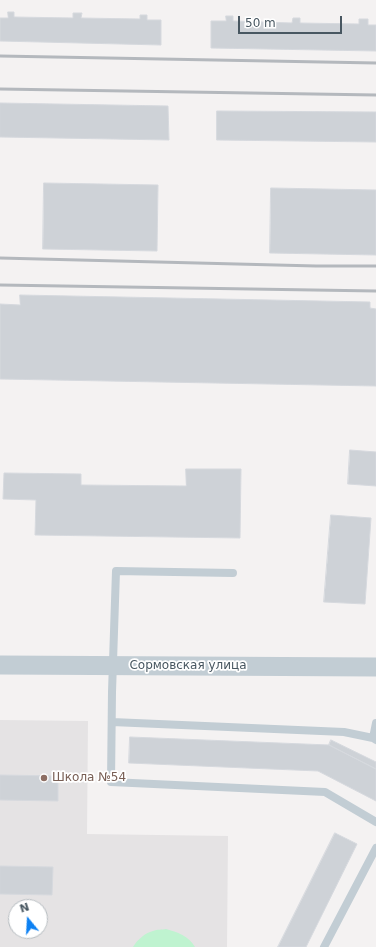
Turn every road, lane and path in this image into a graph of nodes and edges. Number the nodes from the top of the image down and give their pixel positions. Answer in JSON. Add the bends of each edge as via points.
{"nodes":[{"id":1,"x":233,"y":573,"type":"dead end"},
{"id":2,"x":0,"y":665,"type":"edge"},
{"id":3,"x":113,"y":666,"type":"junction"},
{"id":4,"x":376,"y":669,"type":"edge"},
{"id":5,"x":112,"y":722,"type":"junction"},
{"id":6,"x":376,"y":723,"type":"edge"},
{"id":7,"x":374,"y":739,"type":"edge"},
{"id":8,"x":376,"y":822,"type":"edge"},
{"id":9,"x":376,"y":848,"type":"edge"},
{"id":10,"x":324,"y":947,"type":"edge"}],
"edges":[{"from":1,"to":3,"type":"lane","via":[[116,571]]},
{"from":2,"to":3,"type":"street","name":"Сормовская улица"},
{"from":3,"to":4,"type":"street","name":"Сормовская улица"},
{"from":3,"to":5,"type":"lane"},
{"from":5,"to":7,"type":"lane","via":[[344,732]]},
{"from":5,"to":8,"type":"lane","via":[[111,782],[324,792]]},
{"from":6,"to":7,"type":"lane"},
{"from":9,"to":10,"type":"lane"}]}
